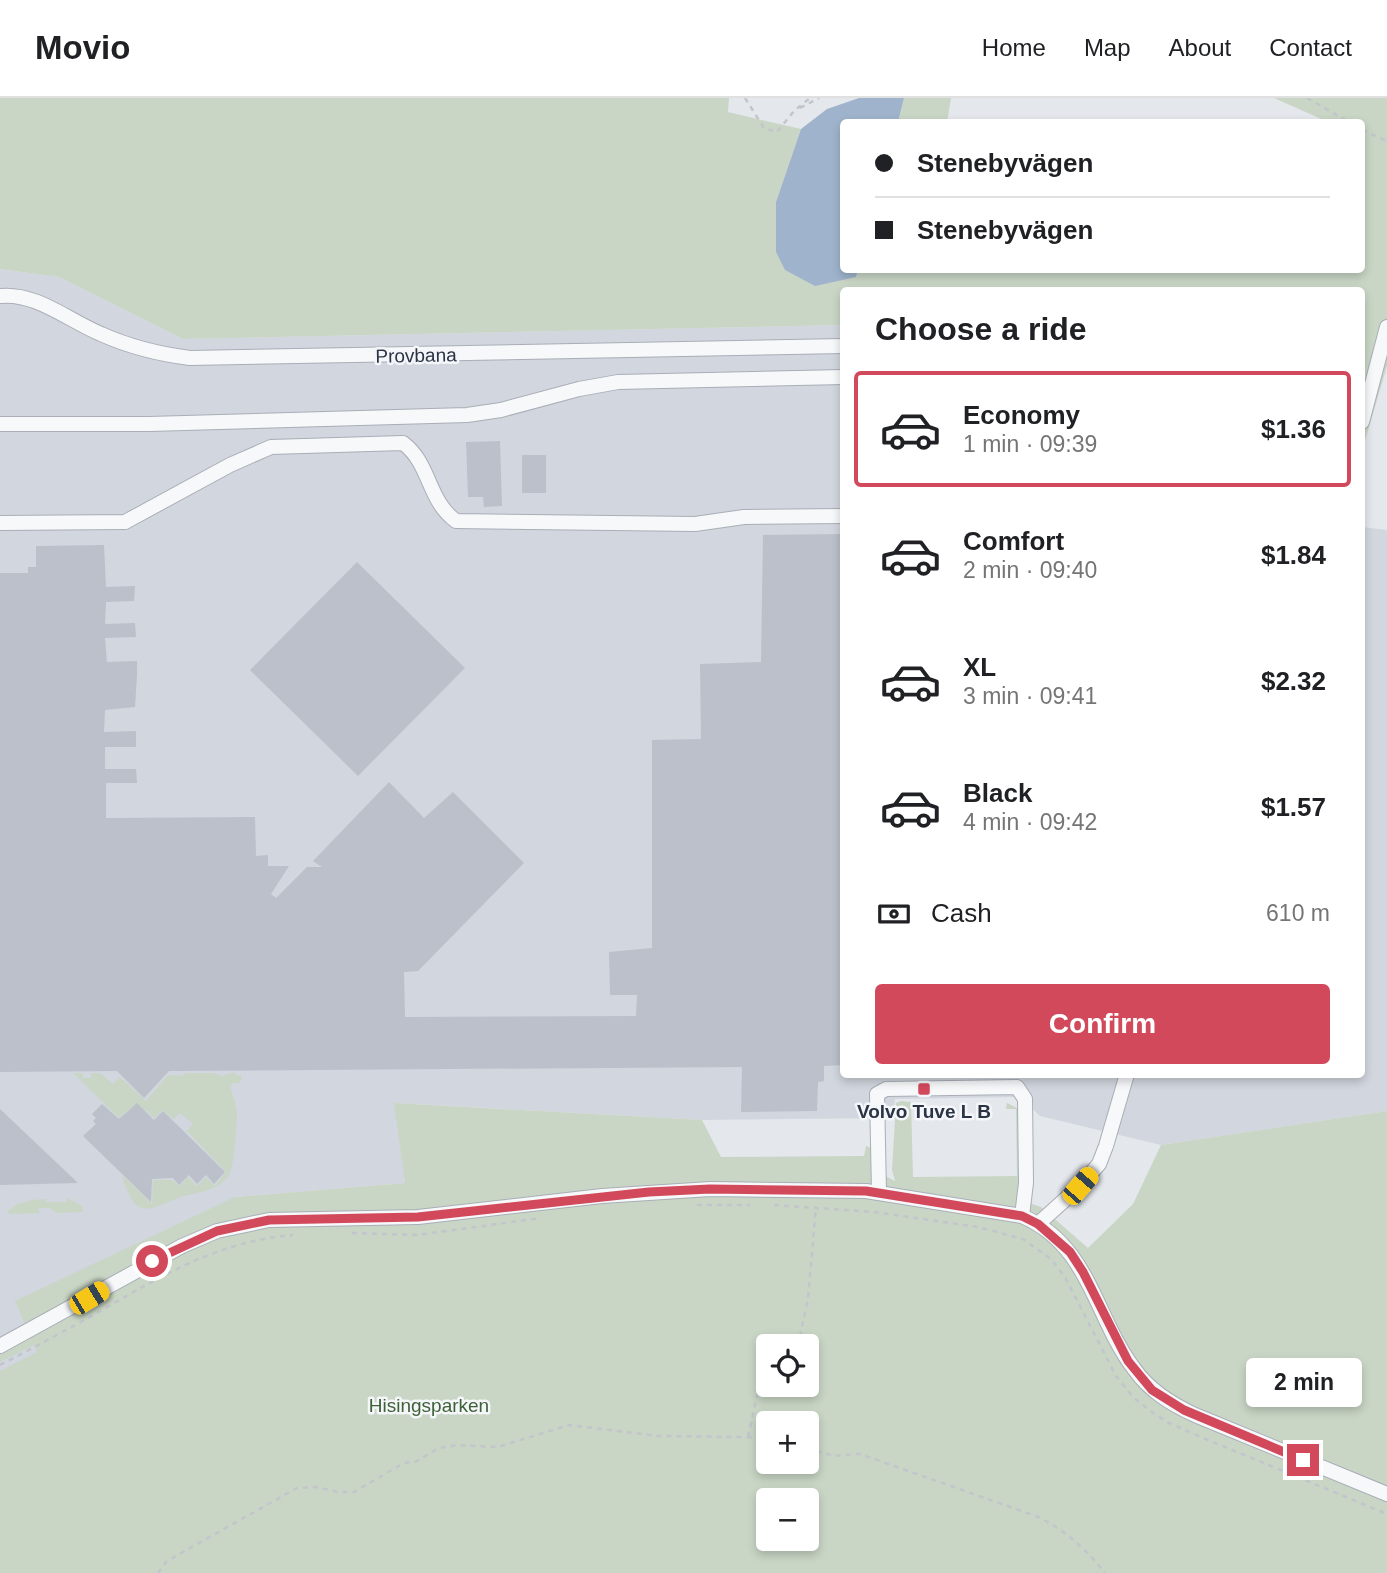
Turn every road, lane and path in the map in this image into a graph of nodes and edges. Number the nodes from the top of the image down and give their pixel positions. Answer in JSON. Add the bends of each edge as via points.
{"nodes":[{"id":1,"x":745,"y":98,"type":"edge"},
{"id":2,"x":810,"y":98,"type":"edge"},
{"id":3,"x":819,"y":98,"type":"edge"},
{"id":4,"x":1307,"y":98,"type":"edge"},
{"id":5,"x":794,"y":111,"type":"junction"},
{"id":6,"x":1344,"y":119,"type":"edge"},
{"id":7,"x":1365,"y":131,"type":"edge"},
{"id":8,"x":1387,"y":141,"type":"edge"},
{"id":9,"x":0,"y":296,"type":"edge"},
{"id":10,"x":1387,"y":327,"type":"edge"},
{"id":11,"x":840,"y":346,"type":"edge"},
{"id":12,"x":840,"y":377,"type":"edge"},
{"id":13,"x":1365,"y":411,"type":"edge"},
{"id":14,"x":0,"y":424,"type":"edge"},
{"id":15,"x":840,"y":516,"type":"edge"},
{"id":16,"x":0,"y":523,"type":"edge"},
{"id":17,"x":1126,"y":1078,"type":"edge"},
{"id":18,"x":879,"y":1192,"type":"junction"},
{"id":19,"x":694,"y":1205,"type":"dead end"},
{"id":20,"x":759,"y":1205,"type":"dead end"},
{"id":21,"x":771,"y":1205,"type":"dead end"},
{"id":22,"x":816,"y":1207,"type":"junction"},
{"id":23,"x":1022,"y":1216,"type":"junction"},
{"id":24,"x":548,"y":1217,"type":"dead end"},
{"id":25,"x":1038,"y":1224,"type":"junction"},
{"id":26,"x":348,"y":1233,"type":"dead end"},
{"id":27,"x":293,"y":1235,"type":"dead end"},
{"id":28,"x":800,"y":1334,"type":"edge"},
{"id":29,"x":0,"y":1346,"type":"edge"},
{"id":30,"x":0,"y":1365,"type":"edge"},
{"id":31,"x":757,"y":1397,"type":"edge"},
{"id":32,"x":748,"y":1437,"type":"junction"},
{"id":33,"x":756,"y":1439,"type":"edge"},
{"id":34,"x":819,"y":1452,"type":"edge"},
{"id":35,"x":1387,"y":1494,"type":"edge"},
{"id":36,"x":1387,"y":1514,"type":"edge"},
{"id":37,"x":158,"y":1573,"type":"edge"},
{"id":38,"x":1105,"y":1573,"type":"edge"}],
"edges":[{"from":1,"to":5,"type":"path","via":[[764,128],[777,132]]},
{"from":2,"to":5,"type":"path"},
{"from":3,"to":5,"type":"path"},
{"from":4,"to":6,"type":"path"},
{"from":7,"to":8,"type":"path"},
{"from":9,"to":11,"type":"street","name":"Provbana","via":[[25,298],[132,346],[190,358]]},
{"from":10,"to":13,"type":"street"},
{"from":12,"to":14,"type":"street","via":[[618,382],[467,415]]},
{"from":15,"to":16,"type":"street","via":[[744,517],[695,524],[456,521],[443,512],[415,452],[403,443],[271,447],[125,522]]},
{"from":17,"to":25,"type":"street","via":[[1099,1164]]},
{"from":18,"to":23,"type":"street"},
{"from":18,"to":23,"type":"street","via":[[877,1094],[886,1089],[1017,1087],[1025,1100]]},
{"from":18,"to":29,"type":"street","via":[[674,1191],[418,1217],[255,1222],[182,1246]]},
{"from":19,"to":20,"type":"path"},
{"from":21,"to":22,"type":"path"},
{"from":22,"to":28,"type":"path","via":[[808,1298]]},
{"from":22,"to":36,"type":"path","via":[[978,1227],[1024,1239],[1051,1259],[1065,1277],[1116,1376],[1152,1412]]},
{"from":23,"to":25,"type":"street"},
{"from":24,"to":26,"type":"path","via":[[417,1235]]},
{"from":25,"to":35,"type":"street","via":[[1077,1262],[1128,1361],[1152,1390],[1172,1405]]},
{"from":27,"to":30,"type":"path","via":[[199,1257]]},
{"from":31,"to":32,"type":"path"},
{"from":32,"to":33,"type":"path"},
{"from":32,"to":37,"type":"path","via":[[658,1436],[569,1425],[498,1447],[439,1448],[354,1492],[298,1488],[167,1561]]},
{"from":34,"to":38,"type":"path","via":[[834,1456],[860,1454],[1036,1516],[1056,1525]]}]}
